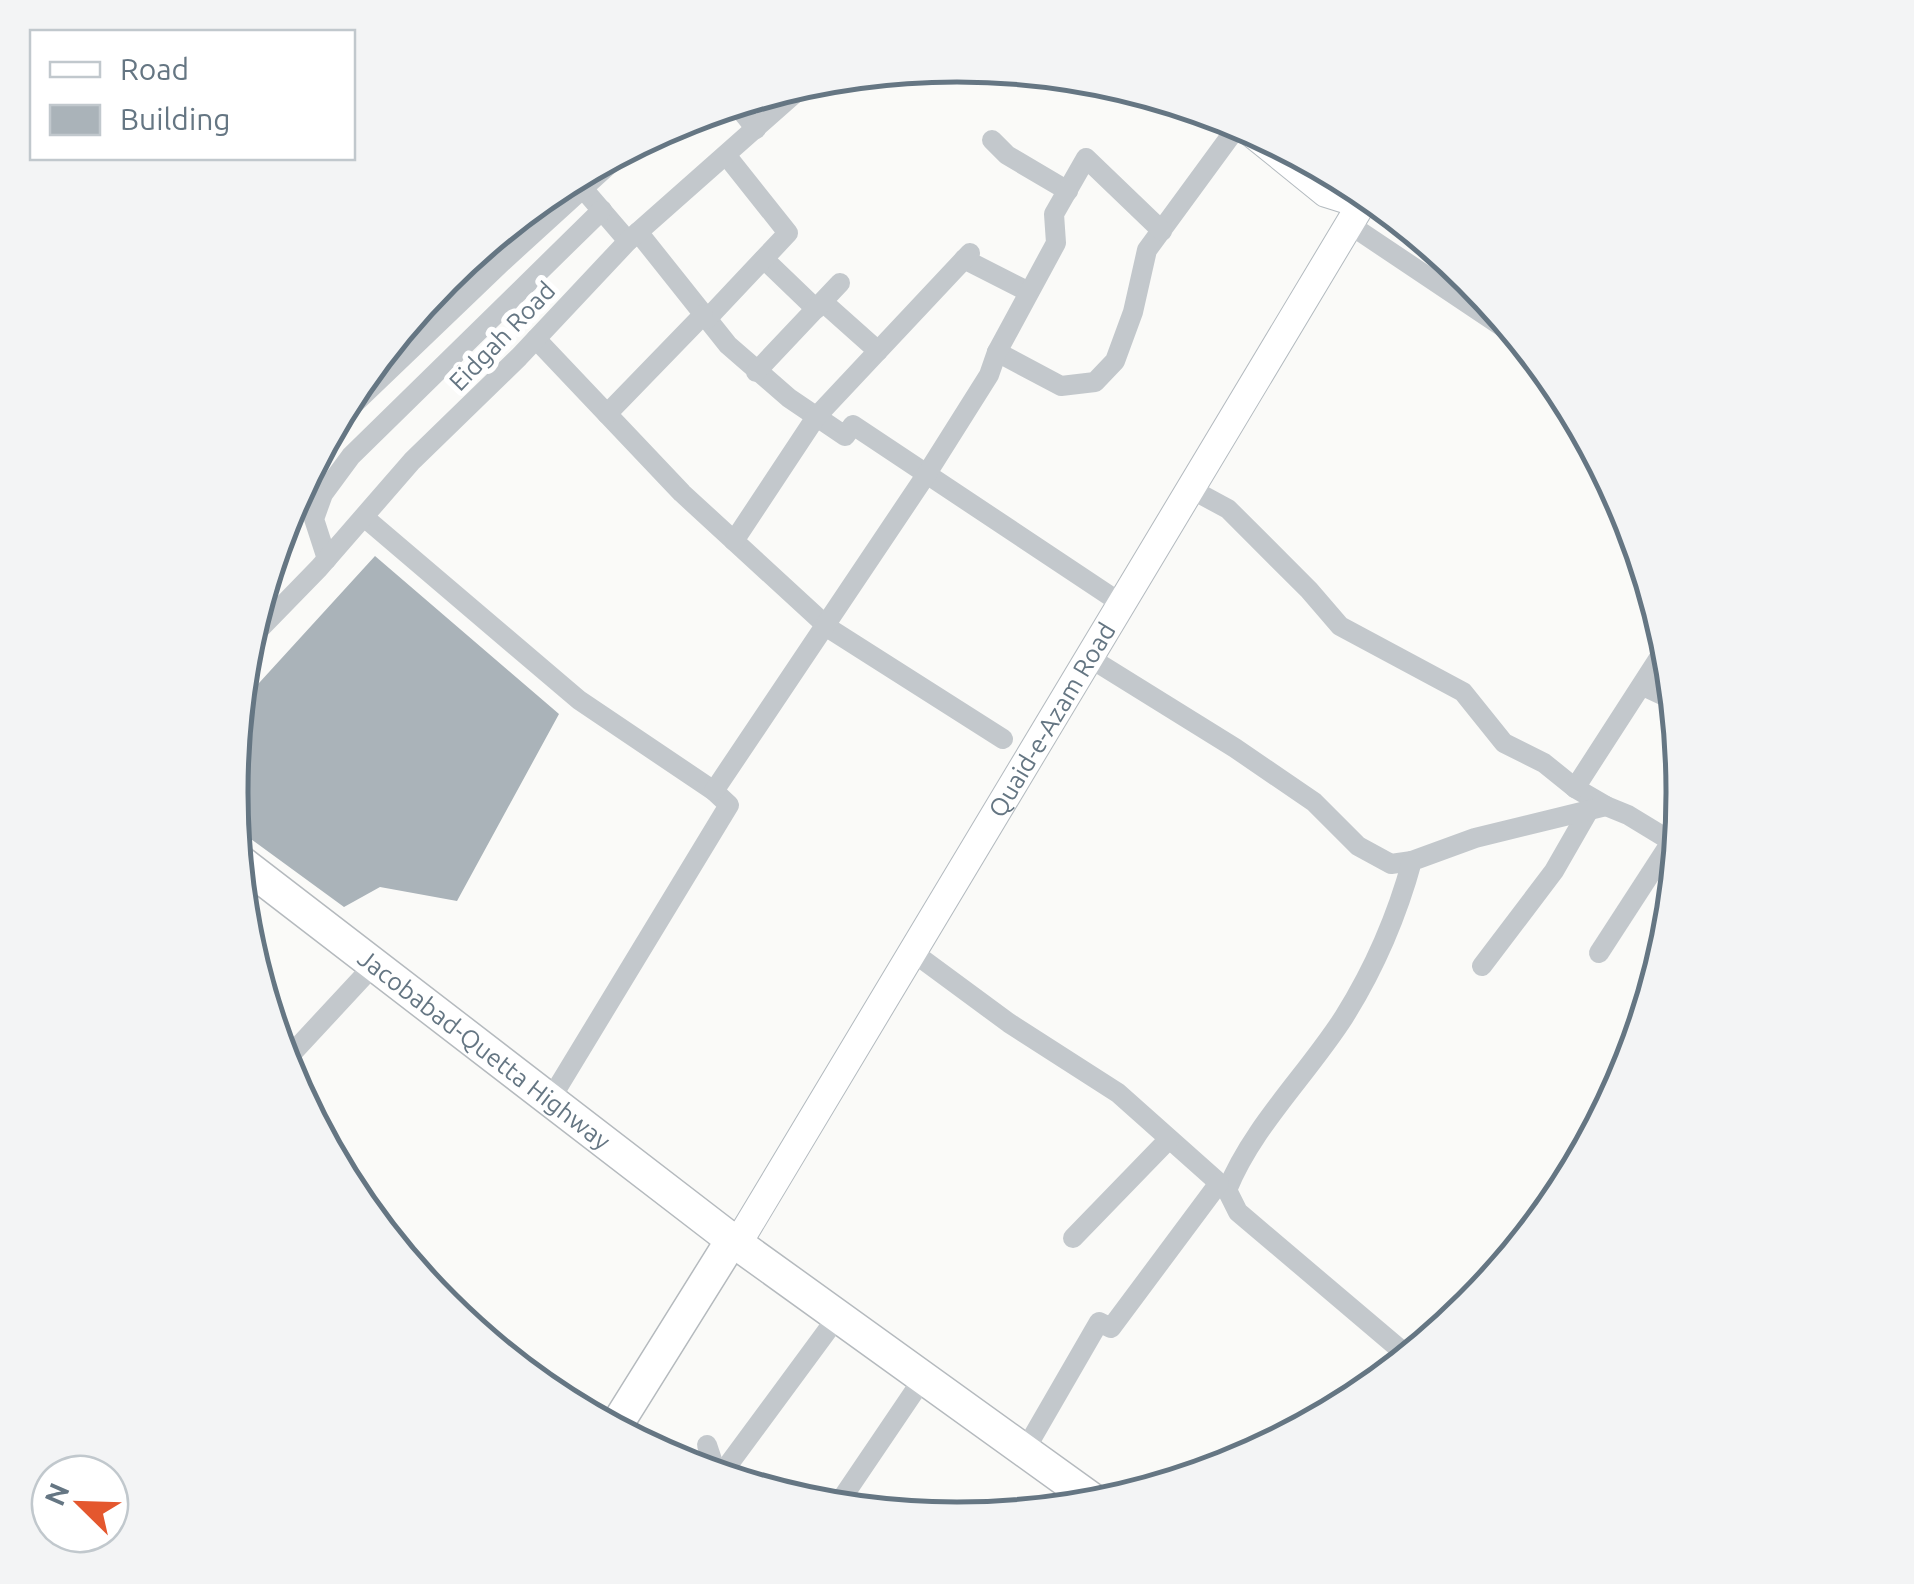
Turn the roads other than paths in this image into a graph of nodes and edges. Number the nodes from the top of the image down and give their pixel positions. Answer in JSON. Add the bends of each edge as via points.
{"nodes":[{"id":1,"x":783,"y":105,"type":"edge"},
{"id":2,"x":745,"y":115,"type":"edge"},
{"id":3,"x":756,"y":129,"type":"junction"},
{"id":4,"x":1228,"y":137,"type":"edge"},
{"id":5,"x":992,"y":140,"type":"dead end"},
{"id":6,"x":726,"y":155,"type":"junction"},
{"id":7,"x":1298,"y":171,"type":"edge"},
{"id":8,"x":584,"y":189,"type":"edge"},
{"id":9,"x":1068,"y":191,"type":"junction"},
{"id":10,"x":1355,"y":205,"type":"edge"},
{"id":11,"x":555,"y":208,"type":"edge"},
{"id":12,"x":1359,"y":208,"type":"edge"},
{"id":13,"x":602,"y":210,"type":"junction"},
{"id":14,"x":1373,"y":217,"type":"edge"},
{"id":15,"x":1162,"y":230,"type":"junction"},
{"id":16,"x":522,"y":231,"type":"edge"},
{"id":17,"x":633,"y":236,"type":"junction"},
{"id":18,"x":528,"y":238,"type":"junction"},
{"id":19,"x":764,"y":259,"type":"junction"},
{"id":20,"x":1440,"y":273,"type":"edge"},
{"id":21,"x":840,"y":283,"type":"dead end"},
{"id":22,"x":1029,"y":292,"type":"junction"},
{"id":23,"x":819,"y":305,"type":"junction"},
{"id":24,"x":705,"y":317,"type":"junction"},
{"id":25,"x":424,"y":324,"type":"edge"},
{"id":26,"x":536,"y":339,"type":"junction"},
{"id":27,"x":878,"y":351,"type":"junction"},
{"id":28,"x":997,"y":352,"type":"junction"},
{"id":29,"x":756,"y":372,"type":"junction"},
{"id":30,"x":607,"y":414,"type":"junction"},
{"id":31,"x":816,"y":418,"type":"junction"},
{"id":32,"x":926,"y":475,"type":"junction"},
{"id":33,"x":1191,"y":489,"type":"junction"},
{"id":34,"x":364,"y":517,"type":"junction"},
{"id":35,"x":734,"y":541,"type":"junction"},
{"id":36,"x":327,"y":559,"type":"junction"},
{"id":37,"x":1122,"y":604,"type":"junction"},
{"id":38,"x":269,"y":619,"type":"edge"},
{"id":39,"x":824,"y":624,"type":"junction"},
{"id":40,"x":1090,"y":658,"type":"junction"},
{"id":41,"x":1655,"y":666,"type":"edge"},
{"id":42,"x":1643,"y":686,"type":"junction"},
{"id":43,"x":1659,"y":694,"type":"edge"},
{"id":44,"x":1003,"y":739,"type":"dead end"},
{"id":45,"x":1576,"y":788,"type":"junction"},
{"id":46,"x":714,"y":791,"type":"junction"},
{"id":47,"x":1597,"y":808,"type":"junction"},
{"id":48,"x":1665,"y":838,"type":"edge"},
{"id":49,"x":1412,"y":862,"type":"junction"},
{"id":50,"x":1662,"y":862,"type":"edge"},
{"id":51,"x":252,"y":871,"type":"edge"},
{"id":52,"x":914,"y":954,"type":"junction"},
{"id":53,"x":1599,"y":954,"type":"dead end"},
{"id":54,"x":374,"y":965,"type":"junction"},
{"id":55,"x":1482,"y":966,"type":"dead end"},
{"id":56,"x":296,"y":1049,"type":"edge"},
{"id":57,"x":550,"y":1100,"type":"junction"},
{"id":58,"x":1169,"y":1138,"type":"junction"},
{"id":59,"x":1223,"y":1187,"type":"junction"},
{"id":60,"x":1073,"y":1238,"type":"dead end"},
{"id":61,"x":732,"y":1240,"type":"junction"},
{"id":62,"x":838,"y":1316,"type":"junction"},
{"id":63,"x":1398,"y":1348,"type":"edge"},
{"id":64,"x":924,"y":1378,"type":"junction"},
{"id":65,"x":622,"y":1417,"type":"edge"},
{"id":66,"x":706,"y":1446,"type":"dead end"},
{"id":67,"x":1025,"y":1450,"type":"junction"},
{"id":68,"x":710,"y":1457,"type":"edge"},
{"id":69,"x":727,"y":1463,"type":"edge"},
{"id":70,"x":1081,"y":1490,"type":"edge"},
{"id":71,"x":846,"y":1492,"type":"edge"}],
"edges":[{"from":1,"to":3,"type":"street","name":"Eidgah Road"},
{"from":2,"to":3,"type":"street"},
{"from":3,"to":6,"type":"street","name":"Eidgah Road"},
{"from":4,"to":15,"type":"street"},
{"from":5,"to":9,"type":"street"},
{"from":6,"to":17,"type":"street","name":"Eidgah Road"},
{"from":6,"to":19,"type":"street","via":[[788,233]]},
{"from":7,"to":10,"type":"street"},
{"from":8,"to":13,"type":"street"},
{"from":9,"to":15,"type":"street","via":[[1086,158]]},
{"from":9,"to":22,"type":"street","via":[[1054,214],[1056,243]]},
{"from":11,"to":18,"type":"street"},
{"from":12,"to":33,"type":"street","name":"Quaid-e-Azam Road"},
{"from":13,"to":17,"type":"street"},
{"from":13,"to":36,"type":"street","via":[[351,456],[322,494],[314,519]]},
{"from":14,"to":20,"type":"street"},
{"from":15,"to":28,"type":"street","via":[[1148,250],[1115,361],[1095,382],[1061,386]]},
{"from":16,"to":18,"type":"street"},
{"from":17,"to":24,"type":"street"},
{"from":17,"to":26,"type":"street","name":"Eidgah Road"},
{"from":18,"to":25,"type":"street"},
{"from":19,"to":23,"type":"street"},
{"from":19,"to":24,"type":"street"},
{"from":21,"to":23,"type":"street"},
{"from":22,"to":27,"type":"street","via":[[967,256]]},
{"from":22,"to":28,"type":"street"},
{"from":23,"to":27,"type":"street"},
{"from":23,"to":29,"type":"street"},
{"from":24,"to":29,"type":"street"},
{"from":24,"to":30,"type":"street"},
{"from":26,"to":30,"type":"street"},
{"from":26,"to":34,"type":"street","name":"Eidgah Road"},
{"from":27,"to":31,"type":"street"},
{"from":28,"to":32,"type":"street"},
{"from":29,"to":31,"type":"street"},
{"from":30,"to":35,"type":"street"},
{"from":31,"to":32,"type":"street","via":[[846,436],[853,425]]},
{"from":31,"to":35,"type":"street"},
{"from":32,"to":37,"type":"street"},
{"from":32,"to":39,"type":"street"},
{"from":33,"to":37,"type":"street","name":"Quaid-e-Azam Road"},
{"from":33,"to":45,"type":"street","via":[[1228,509],[1340,626],[1463,692],[1504,744]]},
{"from":34,"to":36,"type":"street","name":"Eidgah Road"},
{"from":34,"to":46,"type":"street","via":[[579,700]]},
{"from":35,"to":39,"type":"street"},
{"from":36,"to":38,"type":"street","name":"Eidgah Road"},
{"from":37,"to":40,"type":"street","name":"Quaid-e-Azam Road"},
{"from":39,"to":44,"type":"street"},
{"from":39,"to":46,"type":"street"},
{"from":40,"to":49,"type":"street","via":[[1314,802],[1358,846],[1391,864]]},
{"from":40,"to":52,"type":"street","name":"Quaid-e-Azam Road"},
{"from":41,"to":42,"type":"street"},
{"from":42,"to":43,"type":"street"},
{"from":42,"to":45,"type":"street"},
{"from":45,"to":47,"type":"street"},
{"from":46,"to":57,"type":"street","via":[[729,805]]},
{"from":47,"to":48,"type":"street","via":[[1628,815]]},
{"from":47,"to":49,"type":"street","via":[[1475,838]]},
{"from":47,"to":55,"type":"street"},
{"from":49,"to":59,"type":"street","via":[[1388,935],[1344,1016]]},
{"from":50,"to":53,"type":"street"},
{"from":51,"to":54,"type":"main road","name":"Jacobabad-Quetta Highway"},
{"from":52,"to":58,"type":"street","via":[[1118,1093]]},
{"from":52,"to":61,"type":"street","name":"Quaid-e-Azam Road","via":[[745,1231]]},
{"from":54,"to":56,"type":"street"},
{"from":54,"to":57,"type":"main road","name":"Jacobabad-Quetta Highway"},
{"from":57,"to":61,"type":"main road","name":"Jacobabad-Quetta Highway"},
{"from":58,"to":59,"type":"street"},
{"from":58,"to":60,"type":"street"},
{"from":59,"to":63,"type":"street","via":[[1238,1212]]},
{"from":59,"to":67,"type":"street","via":[[1111,1328],[1099,1322]]},
{"from":61,"to":62,"type":"main road","name":"Jacobabad-Quetta Highway"},
{"from":61,"to":65,"type":"main road"},
{"from":62,"to":64,"type":"main road","name":"Jacobabad-Quetta Highway"},
{"from":62,"to":69,"type":"street"},
{"from":64,"to":67,"type":"main road","name":"Jacobabad-Quetta Highway"},
{"from":64,"to":71,"type":"street"},
{"from":66,"to":68,"type":"street"},
{"from":67,"to":70,"type":"main road","name":"Jacobabad-Quetta Highway"}]}
